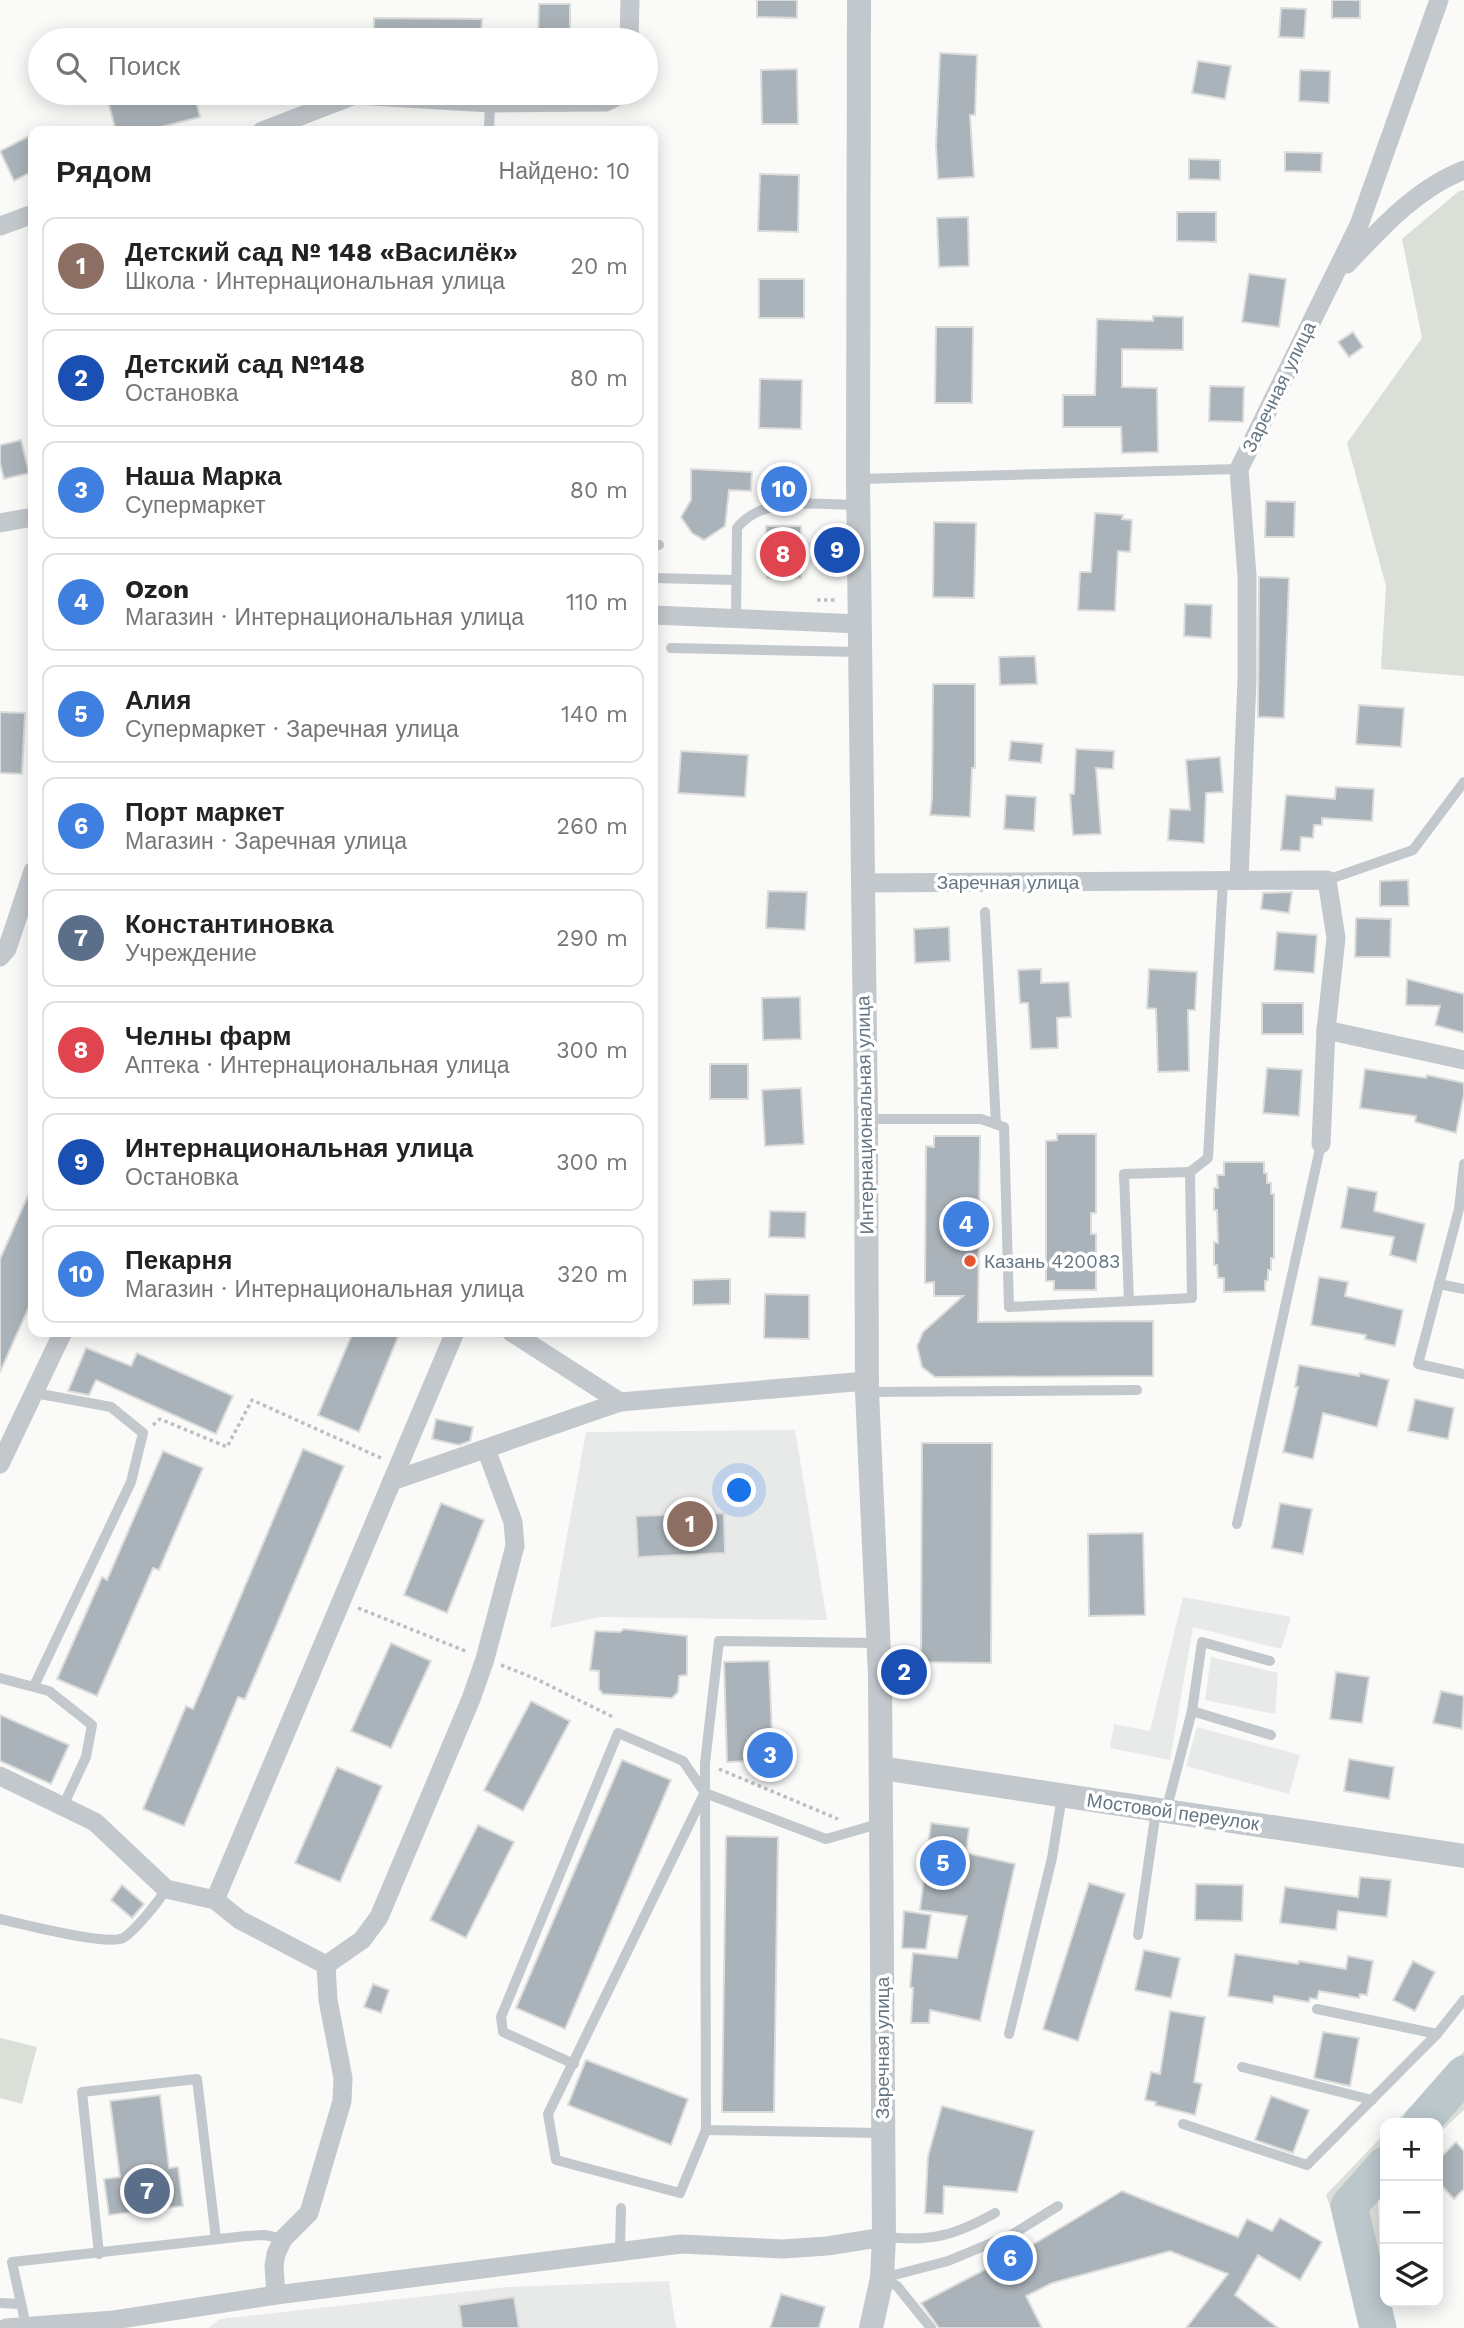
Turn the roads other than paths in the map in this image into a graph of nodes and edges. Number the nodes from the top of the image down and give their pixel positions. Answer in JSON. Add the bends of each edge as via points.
{"nodes":[{"id":1,"x":630,"y":0,"type":"edge"},
{"id":2,"x":859,"y":0,"type":"edge"},
{"id":3,"x":1438,"y":0,"type":"edge"},
{"id":4,"x":629,"y":28,"type":"edge"},
{"id":5,"x":329,"y":105,"type":"edge"},
{"id":6,"x":490,"y":105,"type":"edge"},
{"id":7,"x":275,"y":126,"type":"edge"},
{"id":8,"x":489,"y":126,"type":"edge"},
{"id":9,"x":1464,"y":170,"type":"edge"},
{"id":10,"x":28,"y":216,"type":"edge"},
{"id":11,"x":0,"y":226,"type":"edge"},
{"id":12,"x":1334,"y":277,"type":"junction"},
{"id":13,"x":1239,"y":469,"type":"junction"},
{"id":14,"x":858,"y":479,"type":"junction"},
{"id":15,"x":858,"y":505,"type":"junction"},
{"id":16,"x":28,"y":518,"type":"edge"},
{"id":17,"x":0,"y":523,"type":"edge"},
{"id":18,"x":658,"y":578,"type":"edge"},
{"id":19,"x":736,"y":580,"type":"junction"},
{"id":20,"x":658,"y":615,"type":"edge"},
{"id":21,"x":736,"y":618,"type":"junction"},
{"id":22,"x":859,"y":624,"type":"junction"},
{"id":23,"x":671,"y":648,"type":"dead end"},
{"id":24,"x":859,"y":652,"type":"junction"},
{"id":25,"x":1464,"y":782,"type":"edge"},
{"id":26,"x":1231,"y":880,"type":"junction"},
{"id":27,"x":1327,"y":880,"type":"junction"},
{"id":28,"x":862,"y":883,"type":"junction"},
{"id":29,"x":28,"y":885,"type":"edge"},
{"id":30,"x":985,"y":912,"type":"dead end"},
{"id":31,"x":0,"y":957,"type":"edge"},
{"id":32,"x":1326,"y":1030,"type":"junction"},
{"id":33,"x":1464,"y":1060,"type":"edge"},
{"id":34,"x":866,"y":1119,"type":"junction"},
{"id":35,"x":996,"y":1124,"type":"junction"},
{"id":36,"x":1321,"y":1144,"type":"joint"},
{"id":37,"x":1464,"y":1164,"type":"edge"},
{"id":38,"x":1190,"y":1172,"type":"junction"},
{"id":39,"x":1439,"y":1284,"type":"junction"},
{"id":40,"x":1464,"y":1289,"type":"edge"},
{"id":41,"x":1129,"y":1301,"type":"junction"},
{"id":42,"x":61,"y":1337,"type":"edge"},
{"id":43,"x":453,"y":1337,"type":"edge"},
{"id":44,"x":519,"y":1337,"type":"edge"},
{"id":45,"x":1464,"y":1374,"type":"edge"},
{"id":46,"x":867,"y":1387,"type":"junction"},
{"id":47,"x":1138,"y":1390,"type":"dead end"},
{"id":48,"x":35,"y":1393,"type":"junction"},
{"id":49,"x":620,"y":1402,"type":"junction"},
{"id":50,"x":486,"y":1449,"type":"junction"},
{"id":51,"x":0,"y":1464,"type":"edge"},
{"id":52,"x":396,"y":1474,"type":"junction"},
{"id":53,"x":1237,"y":1524,"type":"dead end"},
{"id":54,"x":879,"y":1643,"type":"junction"},
{"id":55,"x":1270,"y":1661,"type":"dead end"},
{"id":56,"x":0,"y":1678,"type":"edge"},
{"id":57,"x":34,"y":1686,"type":"junction"},
{"id":58,"x":1192,"y":1711,"type":"junction"},
{"id":59,"x":1271,"y":1735,"type":"dead end"},
{"id":60,"x":881,"y":1768,"type":"junction"},
{"id":61,"x":0,"y":1776,"type":"edge"},
{"id":62,"x":705,"y":1793,"type":"junction"},
{"id":63,"x":1062,"y":1796,"type":"junction"},
{"id":64,"x":63,"y":1806,"type":"junction"},
{"id":65,"x":1161,"y":1810,"type":"junction"},
{"id":66,"x":882,"y":1823,"type":"junction"},
{"id":67,"x":1464,"y":1856,"type":"edge"},
{"id":68,"x":166,"y":1889,"type":"junction"},
{"id":69,"x":215,"y":1900,"type":"junction"},
{"id":70,"x":0,"y":1919,"type":"edge"},
{"id":71,"x":1138,"y":1936,"type":"dead end"},
{"id":72,"x":326,"y":1965,"type":"junction"},
{"id":73,"x":1464,"y":2000,"type":"edge"},
{"id":74,"x":1317,"y":2009,"type":"dead end"},
{"id":75,"x":1009,"y":2034,"type":"dead end"},
{"id":76,"x":1437,"y":2034,"type":"junction"},
{"id":77,"x":574,"y":2064,"type":"junction"},
{"id":78,"x":1242,"y":2067,"type":"dead end"},
{"id":79,"x":1372,"y":2100,"type":"junction"},
{"id":80,"x":1183,"y":2124,"type":"dead end"},
{"id":81,"x":706,"y":2130,"type":"junction"},
{"id":82,"x":882,"y":2133,"type":"junction"},
{"id":83,"x":1058,"y":2206,"type":"dead end"},
{"id":84,"x":621,"y":2208,"type":"dead end"},
{"id":85,"x":995,"y":2213,"type":"dead end"},
{"id":86,"x":884,"y":2237,"type":"junction"},
{"id":87,"x":216,"y":2239,"type":"junction"},
{"id":88,"x":283,"y":2239,"type":"junction"},
{"id":89,"x":620,"y":2250,"type":"junction"},
{"id":90,"x":99,"y":2253,"type":"junction"},
{"id":91,"x":882,"y":2278,"type":"junction"},
{"id":92,"x":276,"y":2295,"type":"junction"},
{"id":93,"x":0,"y":2303,"type":"edge"},
{"id":94,"x":21,"y":2304,"type":"junction"},
{"id":95,"x":16,"y":2327,"type":"edge"},
{"id":96,"x":873,"y":2327,"type":"edge"},
{"id":97,"x":931,"y":2328,"type":"edge"}],
"edges":[{"from":1,"to":4,"type":"street"},
{"from":2,"to":14,"type":"street","name":"Интернациональная улица"},
{"from":3,"to":12,"type":"street","name":"Заречная улица","via":[[1359,225]]},
{"from":5,"to":7,"type":"street"},
{"from":6,"to":8,"type":"lane"},
{"from":9,"to":12,"type":"street","via":[[1441,179],[1383,226]]},
{"from":10,"to":11,"type":"street"},
{"from":12,"to":13,"type":"street","name":"Заречная улица"},
{"from":13,"to":14,"type":"lane"},
{"from":13,"to":26,"type":"street","name":"Заречная улица","via":[[1247,576],[1247,678]]},
{"from":14,"to":15,"type":"street","name":"Интернациональная улица"},
{"from":15,"to":19,"type":"lane","via":[[773,505],[744,519],[737,528]]},
{"from":15,"to":22,"type":"street","name":"Интернациональная улица"},
{"from":16,"to":17,"type":"street"},
{"from":18,"to":19,"type":"lane"},
{"from":19,"to":21,"type":"lane"},
{"from":20,"to":21,"type":"street"},
{"from":21,"to":22,"type":"street"},
{"from":22,"to":24,"type":"street","name":"Интернациональная улица"},
{"from":23,"to":24,"type":"lane"},
{"from":24,"to":28,"type":"street","name":"Интернациональная улица"},
{"from":25,"to":27,"type":"lane","via":[[1413,850]]},
{"from":26,"to":27,"type":"street","name":"Заречная улица"},
{"from":26,"to":28,"type":"street","name":"Заречная улица"},
{"from":26,"to":38,"type":"lane","via":[[1208,1157]]},
{"from":27,"to":32,"type":"street","via":[[1336,938]]},
{"from":28,"to":34,"type":"street","name":"Интернациональная улица"},
{"from":29,"to":31,"type":"street"},
{"from":30,"to":35,"type":"lane"},
{"from":32,"to":33,"type":"street"},
{"from":32,"to":36,"type":"street"},
{"from":34,"to":35,"type":"lane","via":[[981,1119]]},
{"from":34,"to":46,"type":"street","name":"Интернациональная улица"},
{"from":35,"to":41,"type":"lane","via":[[1004,1127],[1009,1307]]},
{"from":36,"to":53,"type":"lane"},
{"from":37,"to":39,"type":"lane","via":[[1459,1209]]},
{"from":38,"to":41,"type":"lane","via":[[1192,1298]]},
{"from":38,"to":41,"type":"lane","via":[[1124,1174]]},
{"from":39,"to":40,"type":"lane"},
{"from":39,"to":45,"type":"lane","via":[[1418,1364]]},
{"from":42,"to":48,"type":"street"},
{"from":43,"to":52,"type":"street"},
{"from":44,"to":49,"type":"street"},
{"from":46,"to":47,"type":"lane"},
{"from":46,"to":49,"type":"street"},
{"from":46,"to":54,"type":"street","name":"Интернациональная улица"},
{"from":48,"to":51,"type":"street"},
{"from":48,"to":57,"type":"lane","via":[[111,1407],[143,1433],[131,1482]]},
{"from":49,"to":50,"type":"street"},
{"from":50,"to":52,"type":"street"},
{"from":50,"to":72,"type":"street","via":[[513,1522],[515,1546],[485,1659],[379,1917],[362,1940]]},
{"from":52,"to":69,"type":"street"},
{"from":54,"to":60,"type":"street","name":"Интернациональная улица"},
{"from":54,"to":62,"type":"lane","via":[[719,1641]]},
{"from":55,"to":58,"type":"lane","via":[[1202,1642]]},
{"from":56,"to":57,"type":"lane"},
{"from":57,"to":64,"type":"lane","via":[[48,1691],[92,1725],[86,1757]]},
{"from":58,"to":59,"type":"lane"},
{"from":58,"to":65,"type":"lane"},
{"from":60,"to":63,"type":"street","name":"Мостовой переулок"},
{"from":60,"to":66,"type":"street","name":"Заречная улица"},
{"from":61,"to":64,"type":"street"},
{"from":62,"to":66,"type":"lane","via":[[826,1839]]},
{"from":62,"to":77,"type":"lane"},
{"from":62,"to":77,"type":"lane","via":[[683,1761],[618,1732],[501,2017],[503,2032]]},
{"from":62,"to":81,"type":"lane"},
{"from":63,"to":65,"type":"street","name":"Мостовой переулок"},
{"from":63,"to":75,"type":"lane","via":[[1052,1858]]},
{"from":64,"to":68,"type":"street","via":[[95,1822]]},
{"from":65,"to":67,"type":"street","name":"Мостовой переулок"},
{"from":65,"to":71,"type":"lane"},
{"from":66,"to":82,"type":"street","name":"Заречная улица"},
{"from":68,"to":69,"type":"street"},
{"from":68,"to":70,"type":"lane","via":[[159,1903],[123,1938],[104,1941]]},
{"from":69,"to":72,"type":"street","via":[[240,1920]]},
{"from":72,"to":88,"type":"street","via":[[343,2078],[342,2101],[309,2213]]},
{"from":73,"to":76,"type":"lane"},
{"from":74,"to":76,"type":"lane"},
{"from":76,"to":79,"type":"lane"},
{"from":77,"to":81,"type":"lane","via":[[548,2114],[556,2160],[680,2193]]},
{"from":78,"to":79,"type":"lane"},
{"from":79,"to":80,"type":"lane","via":[[1307,2165]]},
{"from":81,"to":82,"type":"lane"},
{"from":82,"to":86,"type":"street","name":"Заречная улица"},
{"from":83,"to":91,"type":"lane","via":[[1013,2234],[948,2261]]},
{"from":84,"to":89,"type":"lane"},
{"from":85,"to":86,"type":"lane","via":[[965,2229],[917,2241]]},
{"from":86,"to":89,"type":"street","via":[[783,2249],[681,2244]]},
{"from":86,"to":91,"type":"street","name":"Заречная улица"},
{"from":87,"to":88,"type":"lane","via":[[265,2235]]},
{"from":87,"to":90,"type":"lane"},
{"from":87,"to":90,"type":"lane","via":[[197,2080],[82,2092]]},
{"from":88,"to":92,"type":"street","via":[[274,2266]]},
{"from":89,"to":92,"type":"street"},
{"from":90,"to":94,"type":"lane","via":[[12,2262]]},
{"from":91,"to":96,"type":"street","name":"Заречная улица"},
{"from":91,"to":97,"type":"lane","via":[[897,2286]]},
{"from":92,"to":95,"type":"street","via":[[114,2320]]},
{"from":93,"to":94,"type":"lane"},
{"from":94,"to":95,"type":"lane"}]}
